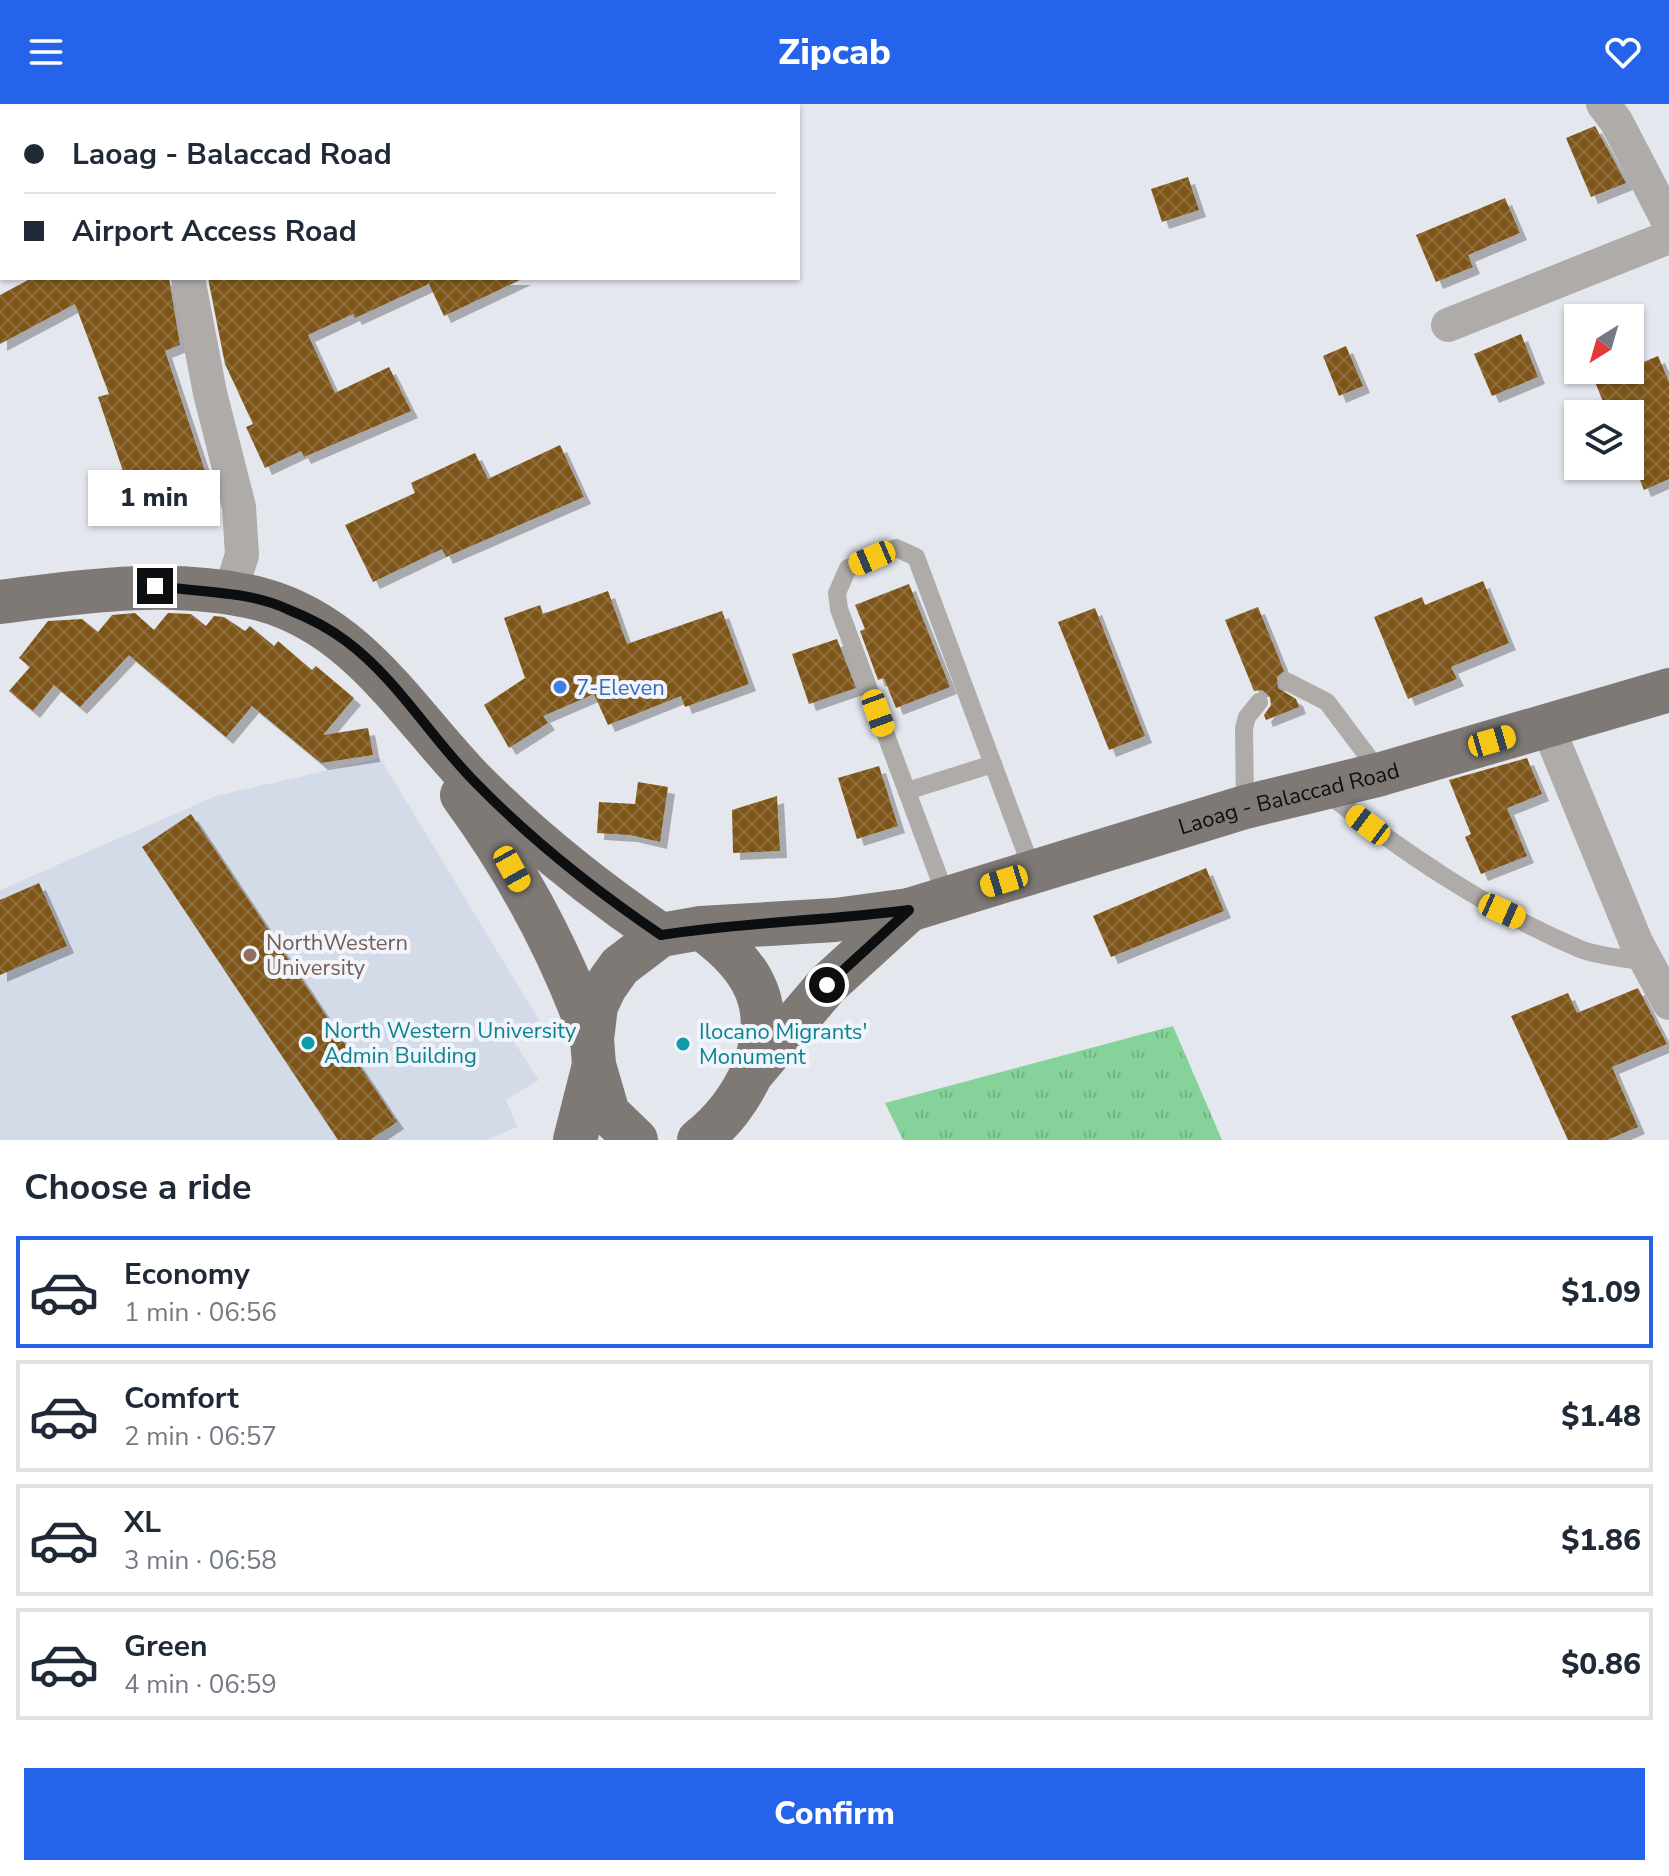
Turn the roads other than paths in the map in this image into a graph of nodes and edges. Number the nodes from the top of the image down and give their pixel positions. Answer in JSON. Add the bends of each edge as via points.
{"nodes":[{"id":1,"x":1603,"y":104,"type":"edge"},
{"id":2,"x":1669,"y":223,"type":"edge"},
{"id":3,"x":1669,"y":237,"type":"edge"},
{"id":4,"x":188,"y":280,"type":"edge"},
{"id":5,"x":1448,"y":325,"type":"dead end"},
{"id":6,"x":229,"y":596,"type":"junction"},
{"id":7,"x":0,"y":602,"type":"edge"},
{"id":8,"x":1288,"y":682,"type":"dead end"},
{"id":9,"x":1669,"y":690,"type":"edge"},
{"id":10,"x":1259,"y":702,"type":"dead end"},
{"id":11,"x":422,"y":722,"type":"junction"},
{"id":12,"x":1547,"y":725,"type":"junction"},
{"id":13,"x":993,"y":764,"type":"junction"},
{"id":14,"x":1381,"y":774,"type":"junction"},
{"id":15,"x":1320,"y":788,"type":"junction"},
{"id":16,"x":907,"y":791,"type":"junction"},
{"id":17,"x":1245,"y":807,"type":"junction"},
{"id":18,"x":1033,"y":872,"type":"junction"},
{"id":19,"x":928,"y":904,"type":"junction"},
{"id":20,"x":681,"y":932,"type":"junction"},
{"id":21,"x":1647,"y":962,"type":"junction"},
{"id":22,"x":1669,"y":1003,"type":"edge"},
{"id":23,"x":593,"y":1052,"type":"junction"},
{"id":24,"x":753,"y":1072,"type":"junction"},
{"id":25,"x":575,"y":1140,"type":"edge"},
{"id":26,"x":636,"y":1140,"type":"edge"},
{"id":27,"x":699,"y":1140,"type":"edge"}],
"edges":[{"from":1,"to":2,"type":"street"},
{"from":3,"to":5,"type":"street"},
{"from":4,"to":6,"type":"street","via":[[239,507],[242,555]]},
{"from":6,"to":7,"type":"main road","via":[[155,586]]},
{"from":6,"to":11,"type":"main road","via":[[285,607],[346,640]]},
{"from":8,"to":14,"type":"lane","via":[[1327,702]]},
{"from":9,"to":12,"type":"main road","name":"Laoag - Balaccad Road"},
{"from":10,"to":17,"type":"lane","via":[[1244,728]]},
{"from":11,"to":20,"type":"main road","via":[[548,852],[609,900]]},
{"from":11,"to":23,"type":"main road","via":[[453,783],[531,903],[572,985]]},
{"from":12,"to":14,"type":"main road","name":"Laoag - Balaccad Road"},
{"from":12,"to":21,"type":"street"},
{"from":13,"to":16,"type":"lane"},
{"from":13,"to":16,"type":"lane","via":[[916,557],[896,548],[848,568],[837,593]]},
{"from":13,"to":18,"type":"lane"},
{"from":14,"to":15,"type":"main road","name":"Laoag - Balaccad Road"},
{"from":15,"to":17,"type":"main road","name":"Laoag - Balaccad Road"},
{"from":15,"to":21,"type":"lane","via":[[1502,911],[1583,950]]},
{"from":16,"to":19,"type":"lane"},
{"from":17,"to":18,"type":"main road","name":"Laoag - Balaccad Road"},
{"from":18,"to":19,"type":"main road","name":"Laoag - Balaccad Road"},
{"from":19,"to":20,"type":"main road","name":"Laoag - Balaccad Road","via":[[835,920]]},
{"from":19,"to":24,"type":"main road","name":"Laoag - Balaccad Road","via":[[827,985]]},
{"from":20,"to":23,"type":"main road","via":[[620,966],[596,1006]]},
{"from":20,"to":24,"type":"main road","via":[[725,946],[754,984],[761,1011]]},
{"from":21,"to":22,"type":"street"},
{"from":23,"to":25,"type":"main road"},
{"from":23,"to":26,"type":"main road","via":[[608,1113]]},
{"from":24,"to":27,"type":"main road","name":"Laoag - Balaccad Road","via":[[730,1108]]}]}
